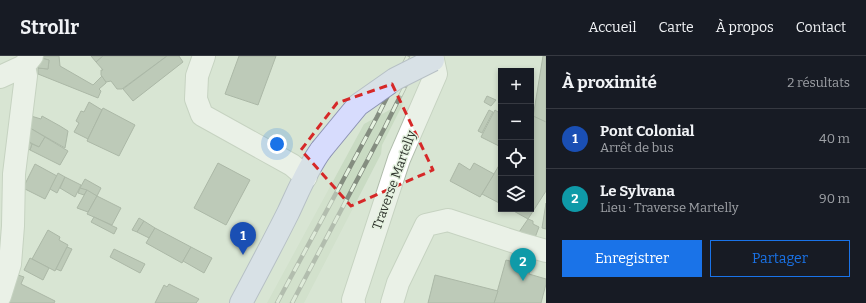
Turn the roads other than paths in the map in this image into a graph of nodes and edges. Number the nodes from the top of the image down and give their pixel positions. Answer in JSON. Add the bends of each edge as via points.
{"nodes":[{"id":1,"x":204,"y":56,"type":"edge"},
{"id":2,"x":435,"y":58,"type":"edge"},
{"id":3,"x":28,"y":61,"type":"edge"},
{"id":4,"x":0,"y":77,"type":"edge"},
{"id":5,"x":306,"y":177,"type":"junction"},
{"id":6,"x":546,"y":251,"type":"edge"},
{"id":7,"x":0,"y":296,"type":"edge"},
{"id":8,"x":241,"y":303,"type":"edge"},
{"id":9,"x":354,"y":303,"type":"edge"},
{"id":10,"x":392,"y":303,"type":"edge"}],
"edges":[{"from":1,"to":5,"type":"street","via":[[197,76],[196,99],[202,115],[292,165]]},
{"from":2,"to":5,"type":"main road","bridge":true,"via":[[395,79],[358,105],[316,156]]},
{"from":2,"to":9,"type":"street","name":"Traverse Martelly","via":[[436,74],[399,159]]},
{"from":3,"to":4,"type":"street"},
{"from":3,"to":7,"type":"street","via":[[14,174],[10,264]]},
{"from":5,"to":8,"type":"main road"},
{"from":6,"to":10,"type":"street","via":[[448,220],[426,225],[398,283]]}]}
